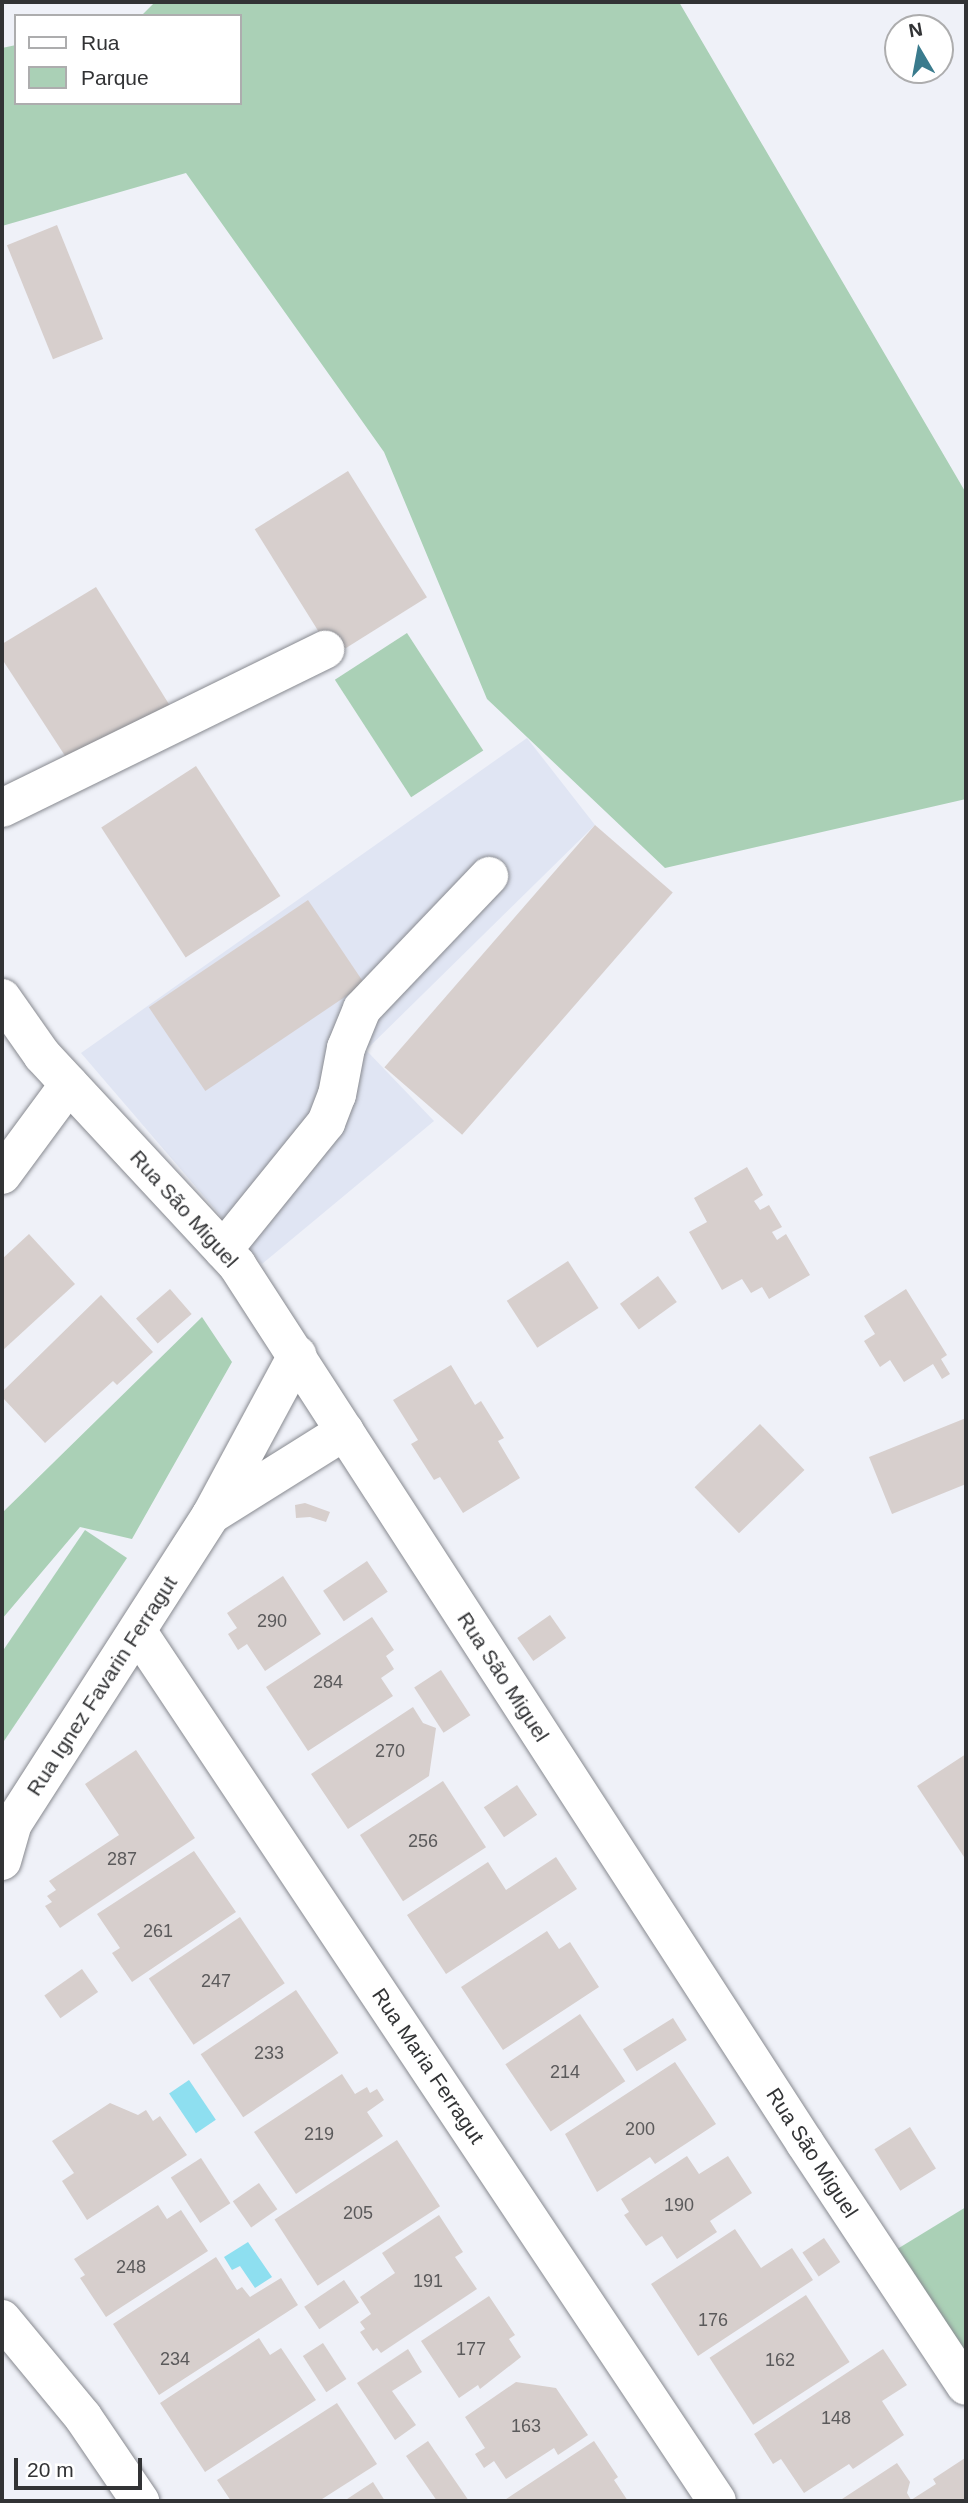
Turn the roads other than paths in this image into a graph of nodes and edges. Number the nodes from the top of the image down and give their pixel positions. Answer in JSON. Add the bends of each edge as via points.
{"nodes":[{"id":1,"x":325,"y":650,"type":"dead end"},
{"id":2,"x":2,"y":808,"type":"edge"},
{"id":3,"x":489,"y":876,"type":"dead end"},
{"id":4,"x":2,"y":998,"type":"edge"},
{"id":5,"x":69,"y":1084,"type":"junction"},
{"id":6,"x":2,"y":1175,"type":"edge"},
{"id":7,"x":223,"y":1250,"type":"junction"},
{"id":8,"x":297,"y":1355,"type":"junction"},
{"id":9,"x":345,"y":1431,"type":"junction"},
{"id":10,"x":211,"y":1515,"type":"junction"},
{"id":11,"x":138,"y":1632,"type":"junction"},
{"id":12,"x":2,"y":1861,"type":"edge"},
{"id":13,"x":2,"y":2319,"type":"edge"},
{"id":14,"x":966,"y":2386,"type":"edge"},
{"id":15,"x":141,"y":2501,"type":"edge"},
{"id":16,"x":717,"y":2501,"type":"edge"}],
"edges":[{"from":1,"to":2,"type":"street"},
{"from":3,"to":7,"type":"street","via":[[362,1009],[346,1048],[326,1123]]},
{"from":4,"to":5,"type":"street","name":"Rua São Miguel"},
{"from":5,"to":6,"type":"street"},
{"from":5,"to":7,"type":"street","name":"Rua São Miguel"},
{"from":7,"to":8,"type":"street","name":"Rua São Miguel"},
{"from":8,"to":9,"type":"street","name":"Rua São Miguel"},
{"from":8,"to":10,"type":"street","name":"Rua Ignez Favarin Ferragut"},
{"from":9,"to":10,"type":"street","name":"Rua Ignez Favarin Ferragut"},
{"from":9,"to":14,"type":"street","name":"Rua São Miguel"},
{"from":10,"to":11,"type":"street","name":"Rua Ignez Favarin Ferragut"},
{"from":11,"to":12,"type":"street","name":"Rua Ignez Favarin Ferragut","via":[[12,1825]]},
{"from":11,"to":16,"type":"street","name":"Rua Maria Ferragut"},
{"from":13,"to":15,"type":"street","via":[[83,2417]]}]}
